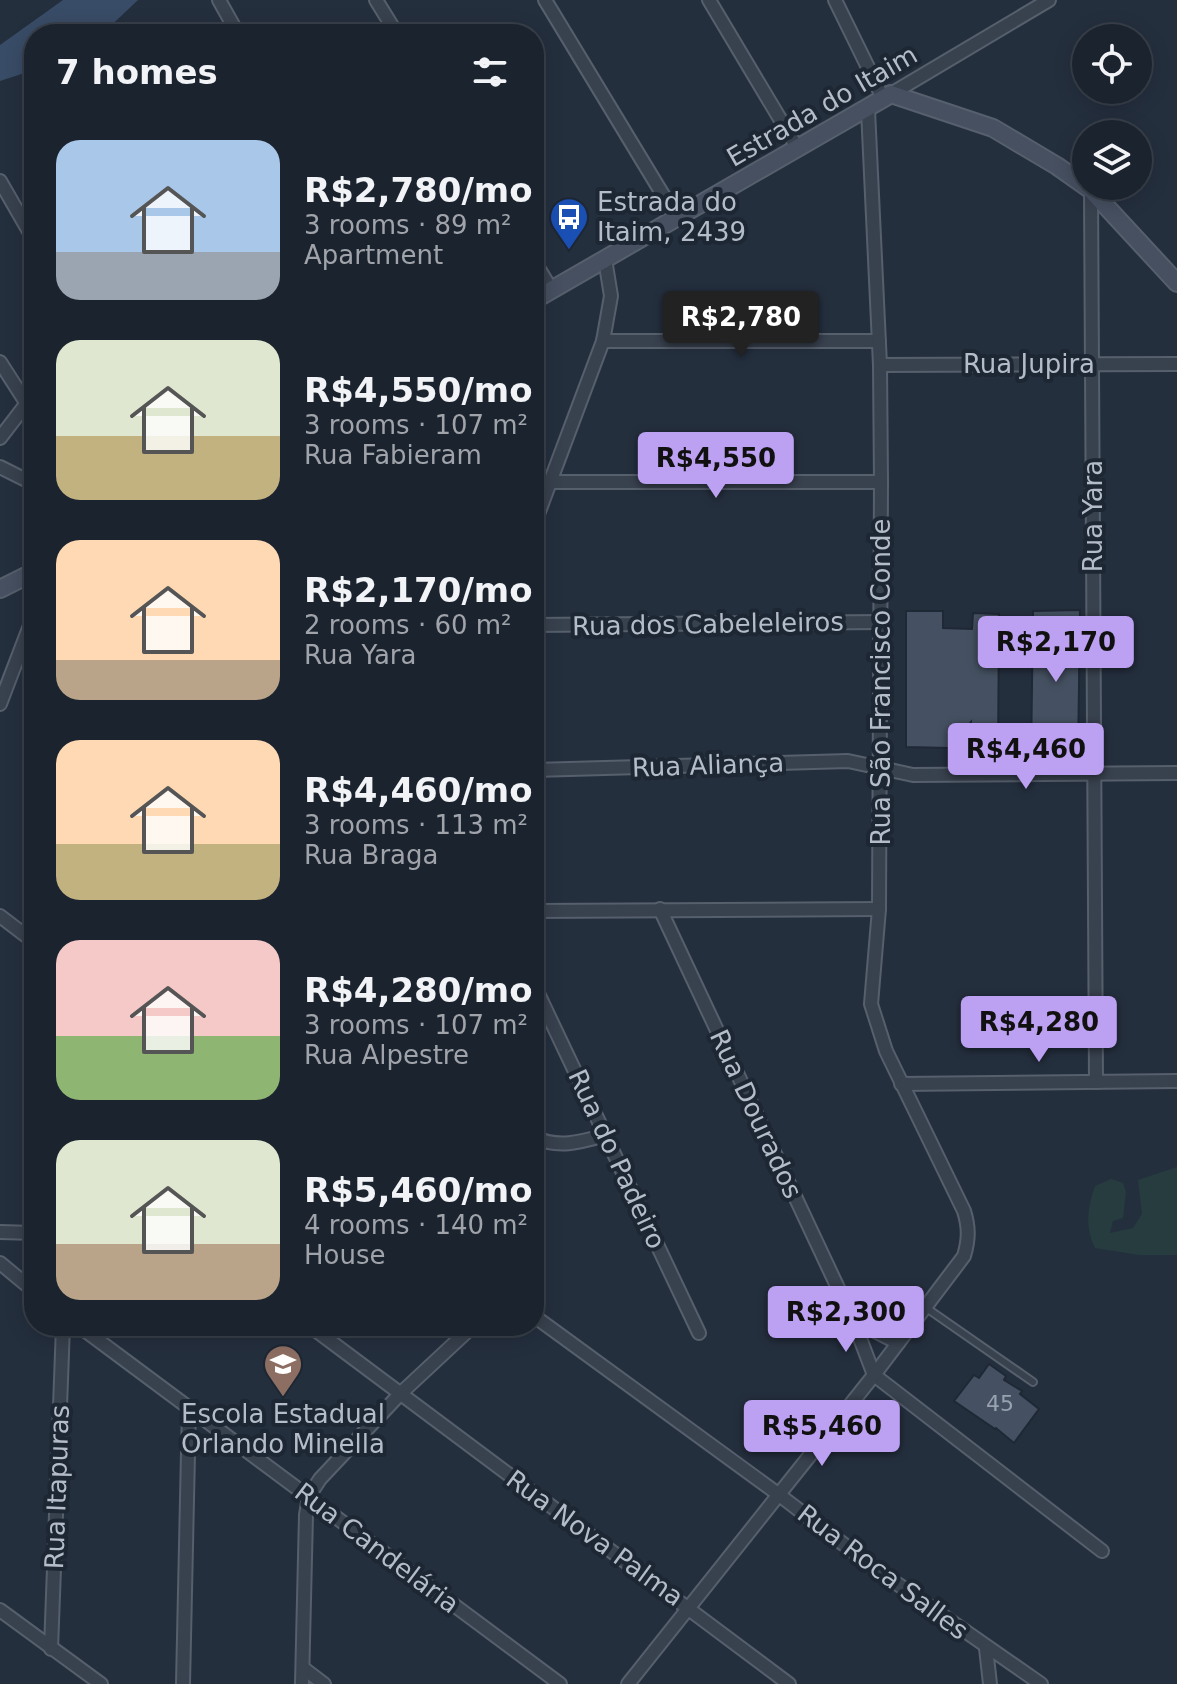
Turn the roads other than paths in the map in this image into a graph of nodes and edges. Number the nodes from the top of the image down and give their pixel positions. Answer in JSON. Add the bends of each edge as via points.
{"nodes":[{"id":1,"x":219,"y":0,"type":"edge"},
{"id":2,"x":376,"y":0,"type":"edge"},
{"id":3,"x":545,"y":0,"type":"edge"},
{"id":4,"x":709,"y":0,"type":"edge"},
{"id":5,"x":835,"y":0,"type":"edge"},
{"id":6,"x":1049,"y":0,"type":"edge"},
{"id":7,"x":232,"y":24,"type":"edge"},
{"id":8,"x":391,"y":24,"type":"edge"},
{"id":9,"x":887,"y":96,"type":"junction"},
{"id":10,"x":868,"y":110,"type":"junction"},
{"id":11,"x":798,"y":149,"type":"junction"},
{"id":12,"x":1072,"y":177,"type":"edge"},
{"id":13,"x":0,"y":181,"type":"edge"},
{"id":14,"x":1091,"y":200,"type":"edge"},
{"id":15,"x":1100,"y":200,"type":"edge"},
{"id":16,"x":677,"y":218,"type":"junction"},
{"id":17,"x":24,"y":223,"type":"edge"},
{"id":18,"x":605,"y":259,"type":"junction"},
{"id":19,"x":544,"y":277,"type":"edge"},
{"id":20,"x":1177,"y":283,"type":"edge"},
{"id":21,"x":551,"y":289,"type":"junction"},
{"id":22,"x":544,"y":294,"type":"edge"},
{"id":23,"x":603,"y":341,"type":"junction"},
{"id":24,"x":879,"y":341,"type":"junction"},
{"id":25,"x":0,"y":362,"type":"edge"},
{"id":26,"x":1092,"y":363,"type":"junction"},
{"id":27,"x":1177,"y":364,"type":"edge"},
{"id":28,"x":880,"y":365,"type":"junction"},
{"id":29,"x":24,"y":400,"type":"edge"},
{"id":30,"x":24,"y":415,"type":"edge"},
{"id":31,"x":0,"y":438,"type":"edge"},
{"id":32,"x":0,"y":467,"type":"edge"},
{"id":33,"x":24,"y":479,"type":"edge"},
{"id":34,"x":552,"y":482,"type":"junction"},
{"id":35,"x":881,"y":482,"type":"junction"},
{"id":36,"x":544,"y":501,"type":"edge"},
{"id":37,"x":24,"y":577,"type":"edge"},
{"id":38,"x":0,"y":589,"type":"edge"},
{"id":39,"x":882,"y":622,"type":"junction"},
{"id":40,"x":544,"y":625,"type":"edge"},
{"id":41,"x":24,"y":641,"type":"edge"},
{"id":42,"x":0,"y":704,"type":"edge"},
{"id":43,"x":882,"y":769,"type":"junction"},
{"id":44,"x":544,"y":770,"type":"edge"},
{"id":45,"x":1095,"y":772,"type":"junction"},
{"id":46,"x":1177,"y":773,"type":"edge"},
{"id":47,"x":660,"y":909,"type":"junction"},
{"id":48,"x":879,"y":909,"type":"junction"},
{"id":49,"x":544,"y":911,"type":"edge"},
{"id":50,"x":0,"y":916,"type":"edge"},
{"id":51,"x":24,"y":934,"type":"edge"},
{"id":52,"x":544,"y":1006,"type":"edge"},
{"id":53,"x":1177,"y":1081,"type":"edge"},
{"id":54,"x":1096,"y":1082,"type":"junction"},
{"id":55,"x":901,"y":1084,"type":"junction"},
{"id":56,"x":606,"y":1135,"type":"junction"},
{"id":57,"x":544,"y":1142,"type":"edge"},
{"id":58,"x":0,"y":1232,"type":"edge"},
{"id":59,"x":24,"y":1233,"type":"edge"},
{"id":60,"x":0,"y":1263,"type":"edge"},
{"id":61,"x":24,"y":1283,"type":"edge"},
{"id":62,"x":925,"y":1307,"type":"junction"},
{"id":63,"x":853,"y":1320,"type":"junction"},
{"id":64,"x":544,"y":1323,"type":"edge"},
{"id":65,"x":699,"y":1333,"type":"dead end"},
{"id":66,"x":63,"y":1336,"type":"edge"},
{"id":67,"x":93,"y":1336,"type":"edge"},
{"id":68,"x":323,"y":1336,"type":"edge"},
{"id":69,"x":462,"y":1336,"type":"edge"},
{"id":70,"x":898,"y":1343,"type":"junction"},
{"id":71,"x":874,"y":1375,"type":"junction"},
{"id":72,"x":1033,"y":1382,"type":"dead end"},
{"id":73,"x":400,"y":1394,"type":"junction"},
{"id":74,"x":189,"y":1407,"type":"junction"},
{"id":75,"x":778,"y":1494,"type":"junction"},
{"id":76,"x":309,"y":1496,"type":"junction"},
{"id":77,"x":1102,"y":1551,"type":"dead end"},
{"id":78,"x":688,"y":1607,"type":"junction"},
{"id":79,"x":0,"y":1610,"type":"edge"},
{"id":80,"x":986,"y":1648,"type":"junction"},
{"id":81,"x":51,"y":1649,"type":"junction"},
{"id":82,"x":303,"y":1668,"type":"junction"},
{"id":83,"x":101,"y":1684,"type":"edge"},
{"id":84,"x":183,"y":1684,"type":"edge"},
{"id":85,"x":302,"y":1684,"type":"edge"},
{"id":86,"x":324,"y":1684,"type":"edge"},
{"id":87,"x":560,"y":1684,"type":"edge"},
{"id":88,"x":628,"y":1684,"type":"edge"},
{"id":89,"x":789,"y":1684,"type":"edge"},
{"id":90,"x":990,"y":1684,"type":"edge"},
{"id":91,"x":1041,"y":1684,"type":"edge"}],
"edges":[{"from":1,"to":7,"type":"street"},
{"from":2,"to":8,"type":"street"},
{"from":3,"to":16,"type":"street"},
{"from":4,"to":11,"type":"street"},
{"from":5,"to":9,"type":"street"},
{"from":6,"to":9,"type":"street","name":"Estrada do Itaim"},
{"from":9,"to":10,"type":"street","name":"Estrada do Itaim"},
{"from":9,"to":12,"type":"street","via":[[993,128]]},
{"from":10,"to":11,"type":"street","name":"Estrada do Itaim"},
{"from":10,"to":24,"type":"street","name":"Rua São Francisco Conde"},
{"from":11,"to":16,"type":"street","name":"Estrada do Itaim"},
{"from":13,"to":17,"type":"street"},
{"from":14,"to":26,"type":"street","name":"Rua Yara"},
{"from":15,"to":20,"type":"street"},
{"from":16,"to":18,"type":"street","name":"Estrada do Itaim"},
{"from":18,"to":21,"type":"street","name":"Estrada do Itaim"},
{"from":18,"to":23,"type":"street","via":[[611,296]]},
{"from":19,"to":21,"type":"street"},
{"from":21,"to":22,"type":"street","name":"Estrada do Itaim"},
{"from":23,"to":24,"type":"street"},
{"from":23,"to":34,"type":"street"},
{"from":24,"to":28,"type":"street","name":"Rua São Francisco Conde"},
{"from":25,"to":29,"type":"street"},
{"from":26,"to":27,"type":"street","name":"Rua Jupira"},
{"from":26,"to":28,"type":"street","name":"Rua Jupira"},
{"from":26,"to":45,"type":"street","name":"Rua Yara"},
{"from":28,"to":35,"type":"street","name":"Rua São Francisco Conde"},
{"from":30,"to":31,"type":"street"},
{"from":32,"to":33,"type":"street"},
{"from":34,"to":35,"type":"street"},
{"from":34,"to":36,"type":"street"},
{"from":35,"to":39,"type":"street","name":"Rua São Francisco Conde"},
{"from":37,"to":38,"type":"street"},
{"from":39,"to":40,"type":"street","name":"Rua dos Cabeleleiros"},
{"from":39,"to":43,"type":"street","name":"Rua São Francisco Conde"},
{"from":41,"to":42,"type":"street"},
{"from":43,"to":44,"type":"street","name":"Rua Aliança","via":[[848,761]]},
{"from":43,"to":45,"type":"street","name":"Rua Aliança","via":[[913,775]]},
{"from":43,"to":48,"type":"street","name":"Rua São Francisco Conde"},
{"from":45,"to":46,"type":"street","name":"Rua Aliança"},
{"from":45,"to":54,"type":"street","name":"Rua Yara"},
{"from":47,"to":48,"type":"street"},
{"from":47,"to":49,"type":"street"},
{"from":47,"to":63,"type":"street","name":"Rua Dourados"},
{"from":48,"to":55,"type":"street","name":"Rua São Francisco Conde","via":[[871,1004]]},
{"from":50,"to":51,"type":"street"},
{"from":52,"to":56,"type":"street","name":"Rua do Padeiro"},
{"from":53,"to":54,"type":"street"},
{"from":54,"to":55,"type":"street"},
{"from":55,"to":62,"type":"street","name":"Rua São Francisco Conde","via":[[964,1211],[969,1233],[964,1256]]},
{"from":56,"to":57,"type":"street","via":[[561,1145]]},
{"from":56,"to":65,"type":"street","name":"Rua do Padeiro"},
{"from":58,"to":59,"type":"street"},
{"from":60,"to":61,"type":"street"},
{"from":62,"to":70,"type":"street"},
{"from":62,"to":72,"type":"lane"},
{"from":63,"to":70,"type":"street"},
{"from":63,"to":71,"type":"street","name":"Rua Dourados"},
{"from":64,"to":75,"type":"street","name":"Rua Roca Salles"},
{"from":66,"to":81,"type":"street","name":"Rua Itapuras"},
{"from":67,"to":74,"type":"street","name":"Rua Candelária"},
{"from":68,"to":73,"type":"street","name":"Rua Nova Palma"},
{"from":69,"to":73,"type":"street"},
{"from":70,"to":71,"type":"street"},
{"from":71,"to":75,"type":"street"},
{"from":71,"to":77,"type":"street"},
{"from":73,"to":76,"type":"street"},
{"from":73,"to":78,"type":"street","name":"Rua Nova Palma"},
{"from":74,"to":76,"type":"street","name":"Rua Candelária"},
{"from":74,"to":84,"type":"street"},
{"from":75,"to":78,"type":"street"},
{"from":75,"to":80,"type":"street","name":"Rua Roca Salles"},
{"from":76,"to":82,"type":"street"},
{"from":76,"to":87,"type":"street","name":"Rua Candelária"},
{"from":78,"to":88,"type":"street"},
{"from":78,"to":89,"type":"street","name":"Rua Nova Palma"},
{"from":79,"to":81,"type":"street"},
{"from":80,"to":90,"type":"street"},
{"from":80,"to":91,"type":"street","name":"Rua Roca Salles"},
{"from":81,"to":83,"type":"street"},
{"from":82,"to":85,"type":"street"},
{"from":82,"to":86,"type":"street"}]}
